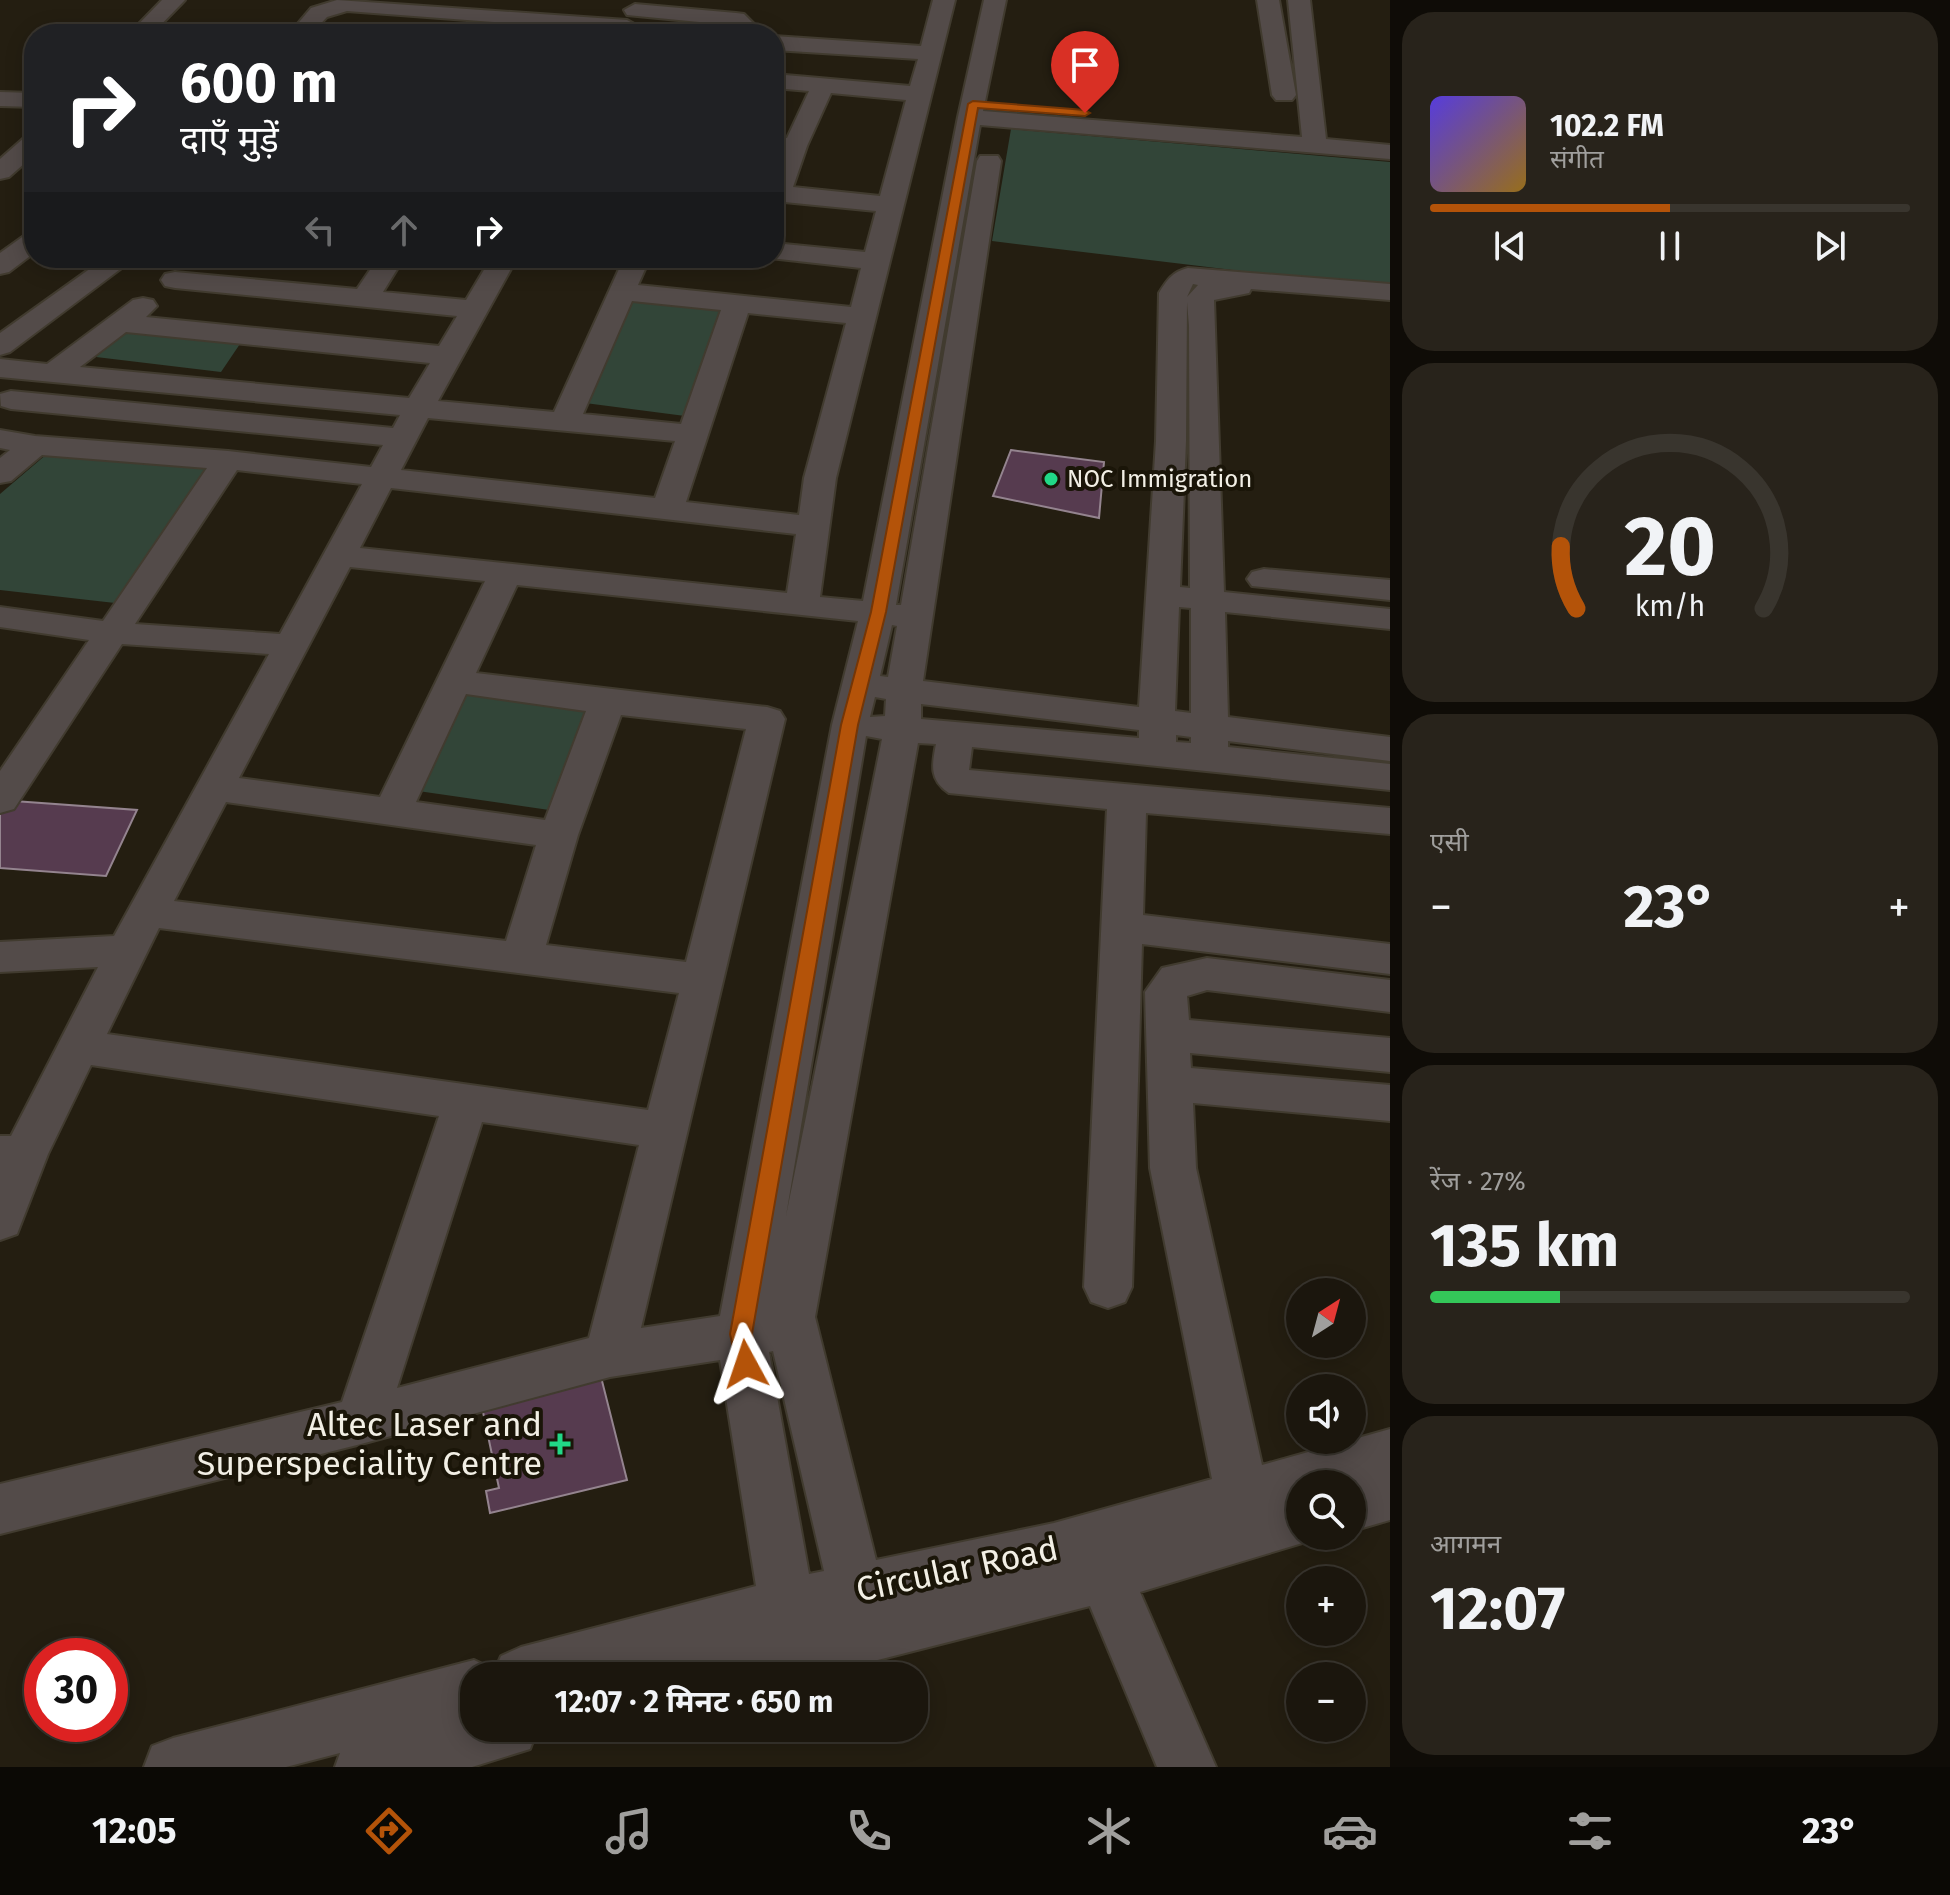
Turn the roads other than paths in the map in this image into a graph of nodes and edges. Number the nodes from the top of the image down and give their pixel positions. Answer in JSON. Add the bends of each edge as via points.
{"nodes":[{"id":1,"x":174,"y":0,"type":"edge"},
{"id":2,"x":944,"y":0,"type":"edge"},
{"id":3,"x":995,"y":0,"type":"edge"},
{"id":4,"x":1018,"y":0,"type":"edge"},
{"id":5,"x":1268,"y":0,"type":"edge"},
{"id":6,"x":1299,"y":0,"type":"edge"},
{"id":7,"x":500,"y":8,"type":"edge"},
{"id":8,"x":631,"y":18,"type":"edge"},
{"id":9,"x":150,"y":24,"type":"edge"},
{"id":10,"x":306,"y":24,"type":"edge"},
{"id":11,"x":743,"y":24,"type":"edge"},
{"id":12,"x":784,"y":44,"type":"edge"},
{"id":13,"x":929,"y":53,"type":"junction"},
{"id":14,"x":1280,"y":73,"type":"junction"},
{"id":15,"x":1307,"y":73,"type":"junction"},
{"id":16,"x":784,"y":82,"type":"edge"},
{"id":17,"x":823,"y":86,"type":"junction"},
{"id":18,"x":917,"y":94,"type":"junction"},
{"id":19,"x":0,"y":99,"type":"edge"},
{"id":20,"x":24,"y":100,"type":"edge"},
{"id":21,"x":984,"y":112,"type":"junction"},
{"id":22,"x":1298,"y":132,"type":"junction"},
{"id":23,"x":1390,"y":138,"type":"edge"},
{"id":24,"x":784,"y":146,"type":"edge"},
{"id":25,"x":19,"y":150,"type":"edge"},
{"id":26,"x":1390,"y":152,"type":"edge"},
{"id":27,"x":0,"y":172,"type":"edge"},
{"id":28,"x":784,"y":194,"type":"edge"},
{"id":29,"x":890,"y":205,"type":"junction"},
{"id":30,"x":784,"y":252,"type":"edge"},
{"id":31,"x":874,"y":261,"type":"junction"},
{"id":32,"x":89,"y":268,"type":"edge"},
{"id":33,"x":108,"y":268,"type":"edge"},
{"id":34,"x":190,"y":268,"type":"edge"},
{"id":35,"x":385,"y":268,"type":"edge"},
{"id":36,"x":498,"y":268,"type":"edge"},
{"id":37,"x":633,"y":268,"type":"edge"},
{"id":38,"x":175,"y":280,"type":"junction"},
{"id":39,"x":622,"y":292,"type":"junction"},
{"id":40,"x":1390,"y":292,"type":"edge"},
{"id":41,"x":1200,"y":295,"type":"junction"},
{"id":42,"x":366,"y":297,"type":"junction"},
{"id":43,"x":737,"y":304,"type":"junction"},
{"id":44,"x":1390,"y":304,"type":"edge"},
{"id":45,"x":475,"y":309,"type":"junction"},
{"id":46,"x":860,"y":316,"type":"junction"},
{"id":47,"x":122,"y":323,"type":"junction"},
{"id":48,"x":0,"y":332,"type":"edge"},
{"id":49,"x":0,"y":346,"type":"edge"},
{"id":50,"x":450,"y":356,"type":"junction"},
{"id":51,"x":0,"y":368,"type":"edge"},
{"id":52,"x":52,"y":374,"type":"junction"},
{"id":53,"x":11,"y":400,"type":"dead end"},
{"id":54,"x":565,"y":421,"type":"junction"},
{"id":55,"x":410,"y":424,"type":"junction"},
{"id":56,"x":693,"y":434,"type":"junction"},
{"id":57,"x":0,"y":439,"type":"edge"},
{"id":58,"x":35,"y":445,"type":"junction"},
{"id":59,"x":228,"y":460,"type":"junction"},
{"id":60,"x":0,"y":474,"type":"edge"},
{"id":61,"x":382,"y":478,"type":"junction"},
{"id":62,"x":668,"y":508,"type":"junction"},
{"id":63,"x":815,"y":526,"type":"junction"},
{"id":64,"x":340,"y":556,"type":"junction"},
{"id":65,"x":1206,"y":574,"type":"junction"},
{"id":66,"x":505,"y":575,"type":"junction"},
{"id":67,"x":1164,"y":581,"type":"junction"},
{"id":68,"x":1390,"y":590,"type":"edge"},
{"id":69,"x":802,"y":607,"type":"junction"},
{"id":70,"x":897,"y":615,"type":"junction"},
{"id":71,"x":0,"y":617,"type":"edge"},
{"id":72,"x":1390,"y":619,"type":"edge"},
{"id":73,"x":113,"y":633,"type":"junction"},
{"id":74,"x":290,"y":645,"type":"junction"},
{"id":75,"x":454,"y":681,"type":"junction"},
{"id":76,"x":858,"y":685,"type":"junction"},
{"id":77,"x":904,"y":690,"type":"junction"},
{"id":78,"x":607,"y":702,"type":"junction"},
{"id":79,"x":850,"y":725,"type":"junction"},
{"id":80,"x":902,"y":730,"type":"junction"},
{"id":81,"x":956,"y":734,"type":"junction"},
{"id":82,"x":1183,"y":742,"type":"junction"},
{"id":83,"x":1390,"y":749,"type":"edge"},
{"id":84,"x":1390,"y":777,"type":"edge"},
{"id":85,"x":213,"y":787,"type":"junction"},
{"id":86,"x":2,"y":794,"type":"edge"},
{"id":87,"x":1127,"y":798,"type":"junction"},
{"id":88,"x":1184,"y":803,"type":"junction"},
{"id":89,"x":392,"y":812,"type":"junction"},
{"id":90,"x":1390,"y":821,"type":"edge"},
{"id":91,"x":559,"y":835,"type":"junction"},
{"id":92,"x":147,"y":912,"type":"junction"},
{"id":93,"x":1122,"y":927,"type":"junction"},
{"id":94,"x":127,"y":950,"type":"junction"},
{"id":95,"x":0,"y":957,"type":"edge"},
{"id":96,"x":1390,"y":959,"type":"edge"},
{"id":97,"x":521,"y":960,"type":"junction"},
{"id":98,"x":703,"y":980,"type":"junction"},
{"id":99,"x":1390,"y":996,"type":"edge"},
{"id":100,"x":1166,"y":1034,"type":"junction"},
{"id":101,"x":81,"y":1047,"type":"junction"},
{"id":102,"x":1390,"y":1055,"type":"edge"},
{"id":103,"x":1169,"y":1083,"type":"junction"},
{"id":104,"x":466,"y":1101,"type":"junction"},
{"id":105,"x":1390,"y":1103,"type":"edge"},
{"id":106,"x":666,"y":1131,"type":"junction"},
{"id":107,"x":13,"y":1155,"type":"edge"},
{"id":108,"x":0,"y":1220,"type":"edge"},
{"id":109,"x":1108,"y":1287,"type":"dead end"},
{"id":110,"x":792,"y":1328,"type":"junction"},
{"id":111,"x":741,"y":1334,"type":"junction"},
{"id":112,"x":610,"y":1355,"type":"junction"},
{"id":113,"x":361,"y":1421,"type":"junction"},
{"id":114,"x":1390,"y":1453,"type":"edge"},
{"id":115,"x":1242,"y":1495,"type":"junction"},
{"id":116,"x":1390,"y":1495,"type":"edge"},
{"id":117,"x":1366,"y":1502,"type":"edge"},
{"id":118,"x":0,"y":1509,"type":"edge"},
{"id":119,"x":1286,"y":1524,"type":"edge"},
{"id":120,"x":1105,"y":1576,"type":"junction"},
{"id":121,"x":861,"y":1614,"type":"junction"},
{"id":122,"x":790,"y":1629,"type":"junction"},
{"id":123,"x":601,"y":1662,"type":"edge"},
{"id":124,"x":728,"y":1662,"type":"edge"},
{"id":125,"x":460,"y":1693,"type":"edge"},
{"id":126,"x":460,"y":1741,"type":"edge"},
{"id":127,"x":173,"y":1767,"type":"edge"},
{"id":128,"x":364,"y":1767,"type":"edge"},
{"id":129,"x":1187,"y":1767,"type":"edge"}],
"edges":[{"from":1,"to":9,"type":"street"},
{"from":2,"to":13,"type":"street"},
{"from":3,"to":21,"type":"street"},
{"from":4,"to":21,"type":"street"},
{"from":5,"to":14,"type":"street"},
{"from":6,"to":15,"type":"street"},
{"from":7,"to":8,"type":"street"},
{"from":7,"to":10,"type":"street","via":[[332,6]]},
{"from":8,"to":11,"type":"street","via":[[736,19]]},
{"from":12,"to":13,"type":"street"},
{"from":13,"to":18,"type":"street"},
{"from":14,"to":15,"type":"street"},
{"from":14,"to":22,"type":"street"},
{"from":15,"to":22,"type":"street"},
{"from":16,"to":17,"type":"street"},
{"from":17,"to":18,"type":"street"},
{"from":17,"to":24,"type":"street"},
{"from":18,"to":29,"type":"street"},
{"from":19,"to":20,"type":"street"},
{"from":21,"to":22,"type":"street"},
{"from":21,"to":70,"type":"street"},
{"from":22,"to":23,"type":"street"},
{"from":22,"to":26,"type":"street"},
{"from":25,"to":27,"type":"street"},
{"from":28,"to":29,"type":"street"},
{"from":29,"to":31,"type":"street"},
{"from":30,"to":31,"type":"street"},
{"from":31,"to":46,"type":"street"},
{"from":32,"to":48,"type":"street"},
{"from":33,"to":49,"type":"street"},
{"from":34,"to":38,"type":"street"},
{"from":35,"to":42,"type":"street"},
{"from":36,"to":45,"type":"street"},
{"from":37,"to":39,"type":"street"},
{"from":38,"to":42,"type":"street"},
{"from":38,"to":47,"type":"street"},
{"from":39,"to":43,"type":"street"},
{"from":39,"to":54,"type":"street"},
{"from":40,"to":41,"type":"street"},
{"from":41,"to":44,"type":"street","via":[[1227,286]]},
{"from":41,"to":65,"type":"street"},
{"from":41,"to":67,"type":"street","via":[[1180,281],[1173,293]]},
{"from":42,"to":45,"type":"street"},
{"from":43,"to":46,"type":"street"},
{"from":43,"to":56,"type":"street"},
{"from":45,"to":50,"type":"street"},
{"from":46,"to":63,"type":"street","via":[[820,478]]},
{"from":47,"to":50,"type":"street"},
{"from":47,"to":52,"type":"street"},
{"from":50,"to":55,"type":"street"},
{"from":51,"to":52,"type":"street"},
{"from":52,"to":55,"type":"street"},
{"from":53,"to":55,"type":"street"},
{"from":54,"to":55,"type":"street"},
{"from":54,"to":56,"type":"street"},
{"from":55,"to":61,"type":"street"},
{"from":56,"to":62,"type":"street"},
{"from":57,"to":58,"type":"street"},
{"from":58,"to":59,"type":"street"},
{"from":58,"to":60,"type":"street"},
{"from":59,"to":61,"type":"street"},
{"from":59,"to":73,"type":"street"},
{"from":61,"to":62,"type":"street"},
{"from":61,"to":64,"type":"street"},
{"from":62,"to":63,"type":"street"},
{"from":63,"to":69,"type":"street"},
{"from":64,"to":66,"type":"street"},
{"from":64,"to":74,"type":"street"},
{"from":65,"to":67,"type":"street"},
{"from":65,"to":68,"type":"street"},
{"from":65,"to":72,"type":"street"},
{"from":65,"to":82,"type":"street"},
{"from":66,"to":69,"type":"street"},
{"from":66,"to":75,"type":"street"},
{"from":67,"to":82,"type":"street"},
{"from":69,"to":70,"type":"street"},
{"from":70,"to":76,"type":"street"},
{"from":70,"to":77,"type":"street"},
{"from":71,"to":73,"type":"street"},
{"from":73,"to":74,"type":"street"},
{"from":73,"to":86,"type":"street"},
{"from":74,"to":85,"type":"street"},
{"from":75,"to":78,"type":"street"},
{"from":75,"to":89,"type":"street"},
{"from":76,"to":77,"type":"street"},
{"from":76,"to":79,"type":"street"},
{"from":77,"to":80,"type":"street"},
{"from":77,"to":82,"type":"street"},
{"from":78,"to":91,"type":"street"},
{"from":78,"to":98,"type":"street","via":[[767,719]]},
{"from":79,"to":80,"type":"street"},
{"from":79,"to":111,"type":"street"},
{"from":80,"to":81,"type":"street"},
{"from":80,"to":110,"type":"street"},
{"from":81,"to":82,"type":"street"},
{"from":81,"to":87,"type":"street","via":[[950,770],[962,784]]},
{"from":82,"to":83,"type":"street"},
{"from":82,"to":84,"type":"street"},
{"from":82,"to":88,"type":"street"},
{"from":85,"to":89,"type":"street"},
{"from":85,"to":92,"type":"street"},
{"from":87,"to":88,"type":"street"},
{"from":87,"to":93,"type":"street"},
{"from":88,"to":90,"type":"street"},
{"from":89,"to":91,"type":"street"},
{"from":91,"to":97,"type":"street"},
{"from":92,"to":94,"type":"street"},
{"from":92,"to":97,"type":"street"},
{"from":93,"to":96,"type":"street"},
{"from":93,"to":109,"type":"street"},
{"from":94,"to":95,"type":"street"},
{"from":94,"to":101,"type":"street"},
{"from":97,"to":98,"type":"street"},
{"from":98,"to":106,"type":"street"},
{"from":99,"to":100,"type":"street","via":[[1191,975],[1177,979],[1166,992]]},
{"from":100,"to":102,"type":"street"},
{"from":100,"to":103,"type":"street"},
{"from":101,"to":104,"type":"street"},
{"from":101,"to":107,"type":"street"},
{"from":103,"to":105,"type":"street"},
{"from":103,"to":115,"type":"street","via":[[1173,1168]]},
{"from":104,"to":106,"type":"street"},
{"from":104,"to":113,"type":"street"},
{"from":106,"to":112,"type":"street"},
{"from":107,"to":108,"type":"street"},
{"from":110,"to":111,"type":"street"},
{"from":110,"to":121,"type":"street"},
{"from":111,"to":112,"type":"street"},
{"from":111,"to":122,"type":"street"},
{"from":112,"to":113,"type":"street"},
{"from":113,"to":118,"type":"street"},
{"from":114,"to":115,"type":"street","name":"Circular Road"},
{"from":115,"to":121,"type":"street","name":"Circular Road","via":[[1054,1549]]},
{"from":116,"to":117,"type":"street"},
{"from":119,"to":120,"type":"street","name":"Circular Road"},
{"from":120,"to":121,"type":"street","name":"Circular Road"},
{"from":120,"to":129,"type":"street"},
{"from":121,"to":122,"type":"street","name":"Circular Road"},
{"from":122,"to":123,"type":"street","name":"Circular Road"},
{"from":122,"to":124,"type":"street","name":"Circular Road"},
{"from":125,"to":127,"type":"street"},
{"from":126,"to":128,"type":"street"}]}
